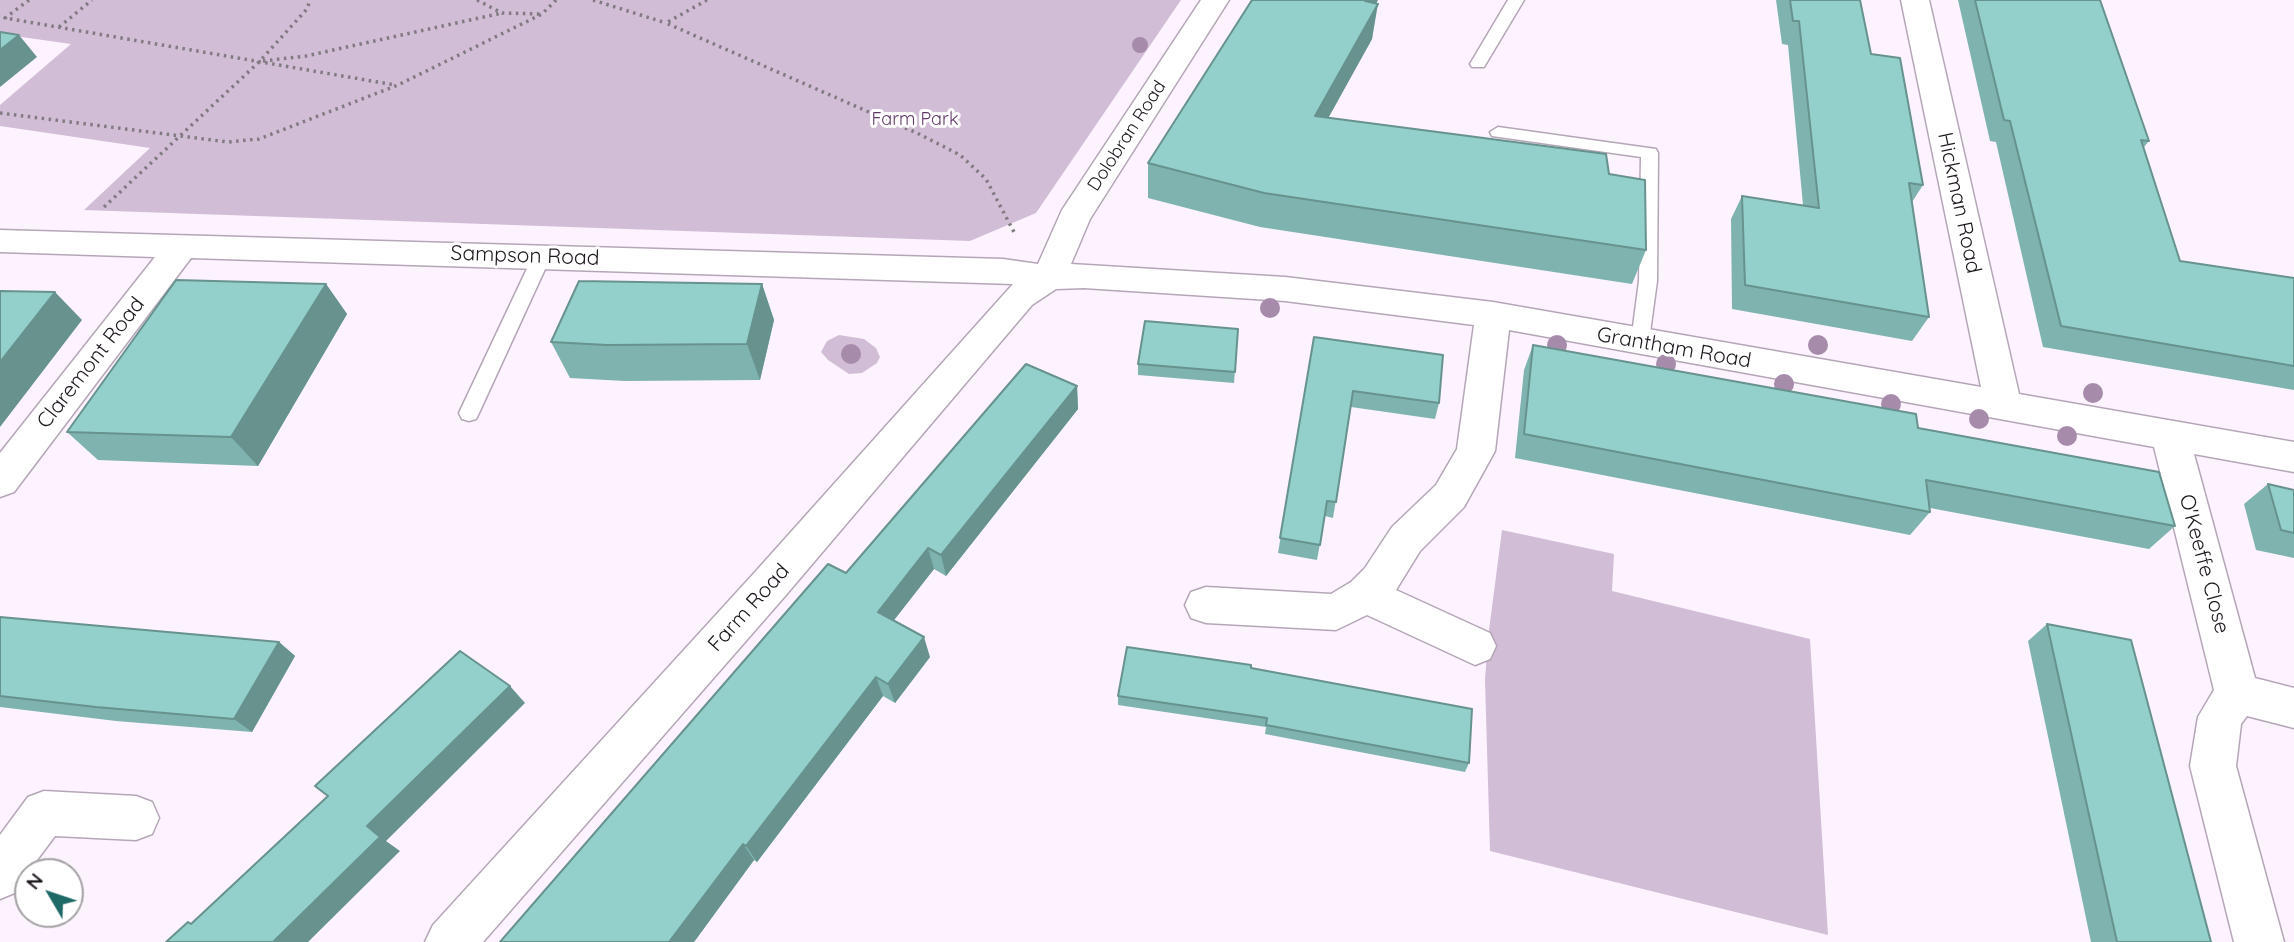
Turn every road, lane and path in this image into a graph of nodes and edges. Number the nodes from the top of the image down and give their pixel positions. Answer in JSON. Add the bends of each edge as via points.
{"nodes":[{"id":1,"x":29,"y":0,"type":"edge"},
{"id":2,"x":92,"y":0,"type":"edge"},
{"id":3,"x":310,"y":0,"type":"edge"},
{"id":4,"x":477,"y":0,"type":"edge"},
{"id":5,"x":556,"y":0,"type":"edge"},
{"id":6,"x":593,"y":0,"type":"edge"},
{"id":7,"x":707,"y":0,"type":"edge"},
{"id":8,"x":1215,"y":0,"type":"edge"},
{"id":9,"x":1516,"y":0,"type":"edge"},
{"id":10,"x":1915,"y":0,"type":"edge"},
{"id":11,"x":502,"y":13,"type":"junction"},
{"id":12,"x":542,"y":14,"type":"junction"},
{"id":13,"x":666,"y":23,"type":"junction"},
{"id":14,"x":58,"y":27,"type":"junction"},
{"id":15,"x":258,"y":62,"type":"junction"},
{"id":16,"x":1478,"y":64,"type":"dead end"},
{"id":17,"x":398,"y":85,"type":"junction"},
{"id":18,"x":0,"y":113,"type":"edge"},
{"id":19,"x":1498,"y":132,"type":"dead end"},
{"id":20,"x":179,"y":136,"type":"junction"},
{"id":21,"x":0,"y":241,"type":"edge"},
{"id":22,"x":65,"y":243,"type":"junction"},
{"id":23,"x":183,"y":245,"type":"junction"},
{"id":24,"x":542,"y":256,"type":"junction"},
{"id":25,"x":1049,"y":277,"type":"junction"},
{"id":26,"x":1493,"y":315,"type":"junction"},
{"id":27,"x":1641,"y":342,"type":"junction"},
{"id":28,"x":2003,"y":406,"type":"junction"},
{"id":29,"x":469,"y":413,"type":"dead end"},
{"id":30,"x":2170,"y":435,"type":"junction"},
{"id":31,"x":2294,"y":457,"type":"edge"},
{"id":32,"x":0,"y":481,"type":"edge"},
{"id":33,"x":1366,"y":595,"type":"junction"},
{"id":34,"x":1206,"y":605,"type":"dead end"},
{"id":35,"x":1475,"y":646,"type":"dead end"},
{"id":36,"x":2237,"y":694,"type":"junction"},
{"id":37,"x":2294,"y":708,"type":"edge"},
{"id":38,"x":136,"y":818,"type":"dead end"},
{"id":39,"x":0,"y":875,"type":"edge"},
{"id":40,"x":450,"y":942,"type":"edge"},
{"id":41,"x":2259,"y":942,"type":"edge"}],
"edges":[{"from":1,"to":14,"type":"path","via":[[5,19]]},
{"from":2,"to":14,"type":"path"},
{"from":3,"to":15,"type":"path"},
{"from":4,"to":11,"type":"path"},
{"from":5,"to":12,"type":"path"},
{"from":6,"to":13,"type":"path"},
{"from":7,"to":13,"type":"path"},
{"from":8,"to":25,"type":"street","name":"Dolobran Road","via":[[1074,218]]},
{"from":9,"to":16,"type":"lane"},
{"from":10,"to":28,"type":"street","name":"Hickman Road"},
{"from":11,"to":12,"type":"path"},
{"from":11,"to":15,"type":"path"},
{"from":12,"to":17,"type":"path"},
{"from":13,"to":25,"type":"path","via":[[960,155],[986,179],[1009,226]]},
{"from":14,"to":15,"type":"path"},
{"from":15,"to":17,"type":"path"},
{"from":15,"to":20,"type":"path"},
{"from":17,"to":20,"type":"path","via":[[259,139],[228,142]]},
{"from":18,"to":20,"type":"path"},
{"from":19,"to":27,"type":"lane","via":[[1650,153],[1648,281]]},
{"from":20,"to":22,"type":"path"},
{"from":21,"to":22,"type":"street","name":"Sampson Road"},
{"from":22,"to":23,"type":"street","name":"Sampson Road"},
{"from":23,"to":24,"type":"street","name":"Sampson Road"},
{"from":23,"to":32,"type":"street","name":"Claremont Road"},
{"from":24,"to":25,"type":"street","name":"Sampson Road","via":[[1003,271]]},
{"from":24,"to":29,"type":"lane"},
{"from":25,"to":26,"type":"street","name":"Grantham Road","via":[[1285,289]]},
{"from":25,"to":40,"type":"street","name":"Farm Road","via":[[1020,296],[762,594]]},
{"from":26,"to":27,"type":"street","name":"Grantham Road"},
{"from":26,"to":33,"type":"street","via":[[1476,451],[1450,496],[1406,539]]},
{"from":27,"to":28,"type":"street","name":"Grantham Road"},
{"from":28,"to":30,"type":"street","name":"Grantham Road"},
{"from":30,"to":31,"type":"street","name":"Grantham Road"},
{"from":30,"to":36,"type":"street","name":"O'Keeffe Close"},
{"from":33,"to":34,"type":"street","via":[[1336,612]]},
{"from":33,"to":35,"type":"street"},
{"from":36,"to":37,"type":"street"},
{"from":36,"to":41,"type":"street","via":[[2220,717],[2213,766]]},
{"from":38,"to":39,"type":"street","via":[[44,813]]}]}
